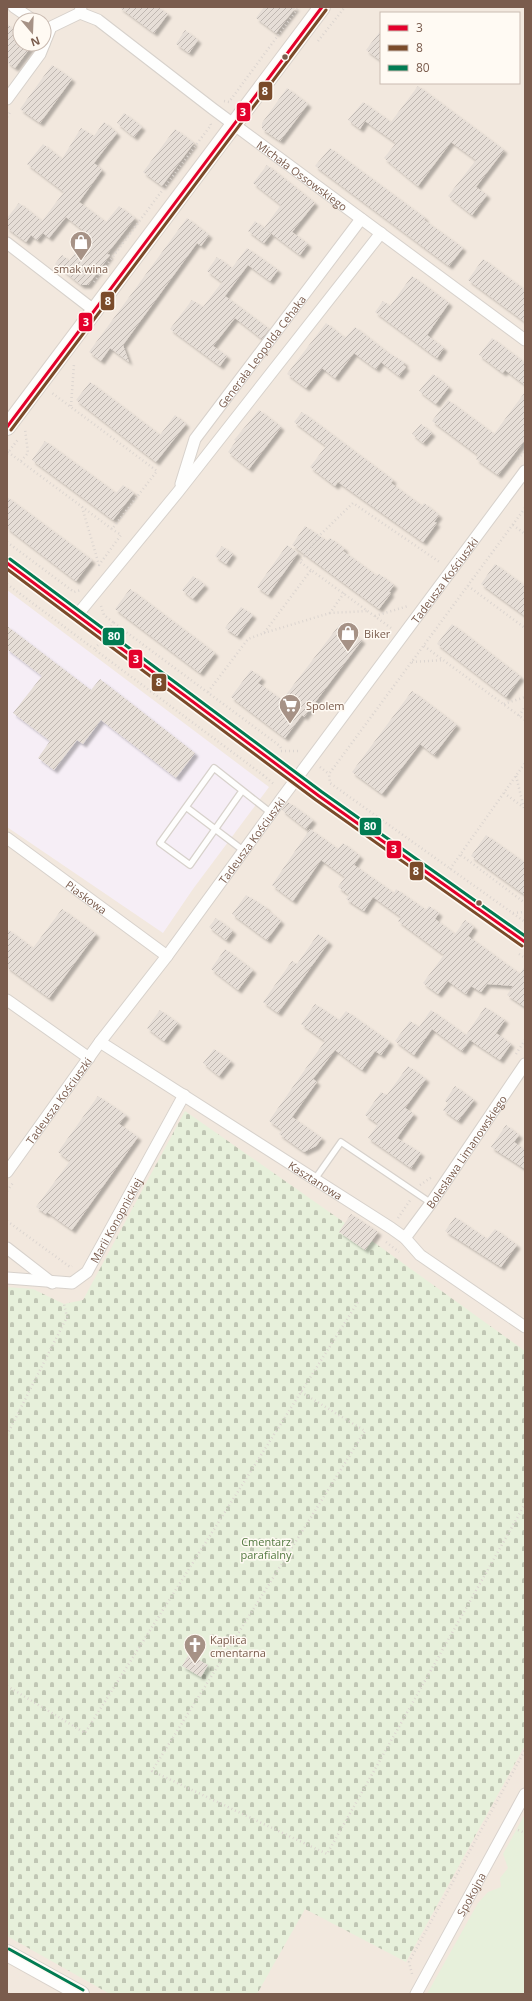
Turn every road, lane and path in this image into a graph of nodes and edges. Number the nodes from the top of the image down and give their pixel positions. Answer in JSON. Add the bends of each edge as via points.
{"nodes":[{"id":1,"x":299,"y":7,"type":"edge"},
{"id":2,"x":322,"y":7,"type":"edge"},
{"id":3,"x":80,"y":10,"type":"edge"},
{"id":4,"x":52,"y":24,"type":"edge"},
{"id":5,"x":41,"y":52,"type":"edge"},
{"id":6,"x":7,"y":99,"type":"edge"},
{"id":7,"x":220,"y":99,"type":"dead end"},
{"id":8,"x":208,"y":116,"type":"dead end"},
{"id":9,"x":235,"y":124,"type":"junction"},
{"id":10,"x":361,"y":219,"type":"junction"},
{"id":11,"x":381,"y":234,"type":"junction"},
{"id":12,"x":7,"y":243,"type":"edge"},
{"id":13,"x":90,"y":288,"type":"dead end"},
{"id":14,"x":95,"y":311,"type":"junction"},
{"id":15,"x":525,"y":340,"type":"edge"},
{"id":16,"x":74,"y":364,"type":"dead end"},
{"id":17,"x":52,"y":393,"type":"dead end"},
{"id":18,"x":71,"y":407,"type":"junction"},
{"id":19,"x":7,"y":427,"type":"edge"},
{"id":20,"x":25,"y":429,"type":"dead end"},
{"id":21,"x":8,"y":452,"type":"dead end"},
{"id":22,"x":21,"y":461,"type":"junction"},
{"id":23,"x":525,"y":471,"type":"edge"},
{"id":24,"x":178,"y":492,"type":"junction"},
{"id":25,"x":82,"y":507,"type":"junction"},
{"id":26,"x":525,"y":508,"type":"edge"},
{"id":27,"x":513,"y":525,"type":"junction"},
{"id":28,"x":112,"y":529,"type":"junction"},
{"id":29,"x":525,"y":534,"type":"edge"},
{"id":30,"x":7,"y":542,"type":"edge"},
{"id":31,"x":7,"y":563,"type":"edge"},
{"id":32,"x":441,"y":563,"type":"dead end"},
{"id":33,"x":311,"y":570,"type":"junction"},
{"id":34,"x":7,"y":584,"type":"edge"},
{"id":35,"x":468,"y":586,"type":"junction"},
{"id":36,"x":81,"y":590,"type":"dead end"},
{"id":37,"x":344,"y":594,"type":"junction"},
{"id":38,"x":408,"y":606,"type":"dead end"},
{"id":39,"x":367,"y":610,"type":"junction"},
{"id":40,"x":330,"y":613,"type":"junction"},
{"id":41,"x":78,"y":614,"type":"junction"},
{"id":42,"x":374,"y":616,"type":"junction"},
{"id":43,"x":391,"y":628,"type":"dead end"},
{"id":44,"x":525,"y":628,"type":"edge"},
{"id":45,"x":264,"y":633,"type":"junction"},
{"id":46,"x":424,"y":646,"type":"junction"},
{"id":47,"x":94,"y":649,"type":"dead end"},
{"id":48,"x":443,"y":660,"type":"junction"},
{"id":49,"x":412,"y":662,"type":"junction"},
{"id":50,"x":208,"y":692,"type":"dead end"},
{"id":51,"x":525,"y":697,"type":"edge"},
{"id":52,"x":503,"y":704,"type":"junction"},
{"id":53,"x":525,"y":707,"type":"edge"},
{"id":54,"x":519,"y":716,"type":"junction"},
{"id":55,"x":525,"y":720,"type":"edge"},
{"id":56,"x":525,"y":763,"type":"edge"},
{"id":57,"x":516,"y":775,"type":"junction"},
{"id":58,"x":297,"y":779,"type":"junction"},
{"id":59,"x":242,"y":791,"type":"junction"},
{"id":60,"x":504,"y":793,"type":"junction"},
{"id":61,"x":186,"y":806,"type":"junction"},
{"id":62,"x":524,"y":808,"type":"edge"},
{"id":63,"x":271,"y":813,"type":"junction"},
{"id":64,"x":215,"y":829,"type":"junction"},
{"id":65,"x":7,"y":838,"type":"edge"},
{"id":66,"x":244,"y":851,"type":"junction"},
{"id":67,"x":461,"y":855,"type":"junction"},
{"id":68,"x":450,"y":869,"type":"junction"},
{"id":69,"x":525,"y":903,"type":"edge"},
{"id":70,"x":525,"y":912,"type":"edge"},
{"id":71,"x":512,"y":913,"type":"junction"},
{"id":72,"x":525,"y":922,"type":"edge"},
{"id":73,"x":525,"y":942,"type":"edge"},
{"id":74,"x":167,"y":956,"type":"junction"},
{"id":75,"x":7,"y":1000,"type":"edge"},
{"id":76,"x":525,"y":1040,"type":"edge"},
{"id":77,"x":100,"y":1042,"type":"junction"},
{"id":78,"x":89,"y":1058,"type":"junction"},
{"id":79,"x":512,"y":1060,"type":"dead end"},
{"id":80,"x":525,"y":1064,"type":"edge"},
{"id":81,"x":184,"y":1095,"type":"junction"},
{"id":82,"x":436,"y":1174,"type":"dead end"},
{"id":83,"x":12,"y":1175,"type":"edge"},
{"id":84,"x":315,"y":1179,"type":"junction"},
{"id":85,"x":7,"y":1191,"type":"edge"},
{"id":86,"x":415,"y":1193,"type":"junction"},
{"id":87,"x":431,"y":1203,"type":"junction"},
{"id":88,"x":7,"y":1221,"type":"edge"},
{"id":89,"x":391,"y":1228,"type":"junction"},
{"id":90,"x":405,"y":1238,"type":"junction"},
{"id":91,"x":7,"y":1248,"type":"edge"},
{"id":92,"x":75,"y":1265,"type":"dead end"},
{"id":93,"x":7,"y":1278,"type":"edge"},
{"id":94,"x":52,"y":1283,"type":"junction"},
{"id":95,"x":358,"y":1302,"type":"dead end"},
{"id":96,"x":64,"y":1304,"type":"dead end"},
{"id":97,"x":525,"y":1327,"type":"edge"},
{"id":98,"x":301,"y":1392,"type":"junction"},
{"id":99,"x":7,"y":1435,"type":"edge"},
{"id":100,"x":525,"y":1504,"type":"edge"},
{"id":101,"x":7,"y":1686,"type":"edge"},
{"id":102,"x":525,"y":1750,"type":"edge"},
{"id":103,"x":525,"y":1794,"type":"edge"},
{"id":104,"x":7,"y":1953,"type":"edge"},
{"id":105,"x":412,"y":1977,"type":"dead end"},
{"id":106,"x":81,"y":1994,"type":"edge"},
{"id":107,"x":416,"y":1994,"type":"edge"}],
"edges":[{"from":1,"to":7,"type":"path","via":[[229,102]]},
{"from":2,"to":9,"type":"street"},
{"from":3,"to":4,"type":"street"},
{"from":3,"to":9,"type":"street","name":"Michała Ossowskiego","via":[[98,20]]},
{"from":5,"to":6,"type":"street"},
{"from":8,"to":13,"type":"path","via":[[211,125]]},
{"from":9,"to":10,"type":"street","name":"Michała Ossowskiego"},
{"from":9,"to":14,"type":"street"},
{"from":10,"to":11,"type":"street","name":"Michała Ossowskiego"},
{"from":10,"to":24,"type":"street","name":"Generała Leopolda Cehaka","via":[[195,439]]},
{"from":11,"to":15,"type":"street","name":"Michała Ossowskiego"},
{"from":11,"to":24,"type":"street","name":"Generała Leopolda Cehaka"},
{"from":12,"to":14,"type":"street"},
{"from":14,"to":19,"type":"street"},
{"from":16,"to":18,"type":"path"},
{"from":17,"to":18,"type":"path"},
{"from":18,"to":28,"type":"path","via":[[158,471]]},
{"from":20,"to":22,"type":"path","via":[[28,453]]},
{"from":21,"to":22,"type":"path"},
{"from":22,"to":25,"type":"path"},
{"from":23,"to":58,"type":"street","name":"Tadeusza Kościuszki"},
{"from":24,"to":41,"type":"street","name":"Generała Leopolda Cehaka"},
{"from":25,"to":28,"type":"path"},
{"from":25,"to":28,"type":"path","via":[[99,565],[121,535]]},
{"from":26,"to":27,"type":"path"},
{"from":27,"to":29,"type":"path"},
{"from":27,"to":35,"type":"path"},
{"from":30,"to":36,"type":"path","via":[[74,592]]},
{"from":31,"to":41,"type":"street"},
{"from":32,"to":33,"type":"path","via":[[353,503],[320,535],[300,562]]},
{"from":33,"to":37,"type":"path"},
{"from":33,"to":45,"type":"path"},
{"from":34,"to":47,"type":"path"},
{"from":35,"to":44,"type":"path"},
{"from":35,"to":46,"type":"path"},
{"from":37,"to":39,"type":"path"},
{"from":37,"to":40,"type":"path"},
{"from":38,"to":42,"type":"path"},
{"from":39,"to":40,"type":"path"},
{"from":39,"to":42,"type":"path"},
{"from":40,"to":45,"type":"path"},
{"from":41,"to":58,"type":"street"},
{"from":42,"to":43,"type":"path"},
{"from":45,"to":50,"type":"path","via":[[248,639]]},
{"from":46,"to":48,"type":"path"},
{"from":46,"to":49,"type":"path"},
{"from":48,"to":49,"type":"path"},
{"from":48,"to":52,"type":"path"},
{"from":49,"to":68,"type":"path","via":[[329,774],[330,783]]},
{"from":51,"to":52,"type":"path"},
{"from":52,"to":54,"type":"path"},
{"from":53,"to":54,"type":"path"},
{"from":54,"to":55,"type":"path"},
{"from":56,"to":57,"type":"path"},
{"from":57,"to":60,"type":"path"},
{"from":57,"to":62,"type":"path"},
{"from":58,"to":63,"type":"street","name":"Tadeusza Kościuszki"},
{"from":58,"to":73,"type":"street"},
{"from":59,"to":61,"type":"lane","via":[[214,768]]},
{"from":59,"to":63,"type":"lane"},
{"from":59,"to":64,"type":"lane"},
{"from":60,"to":62,"type":"path"},
{"from":60,"to":67,"type":"path"},
{"from":61,"to":64,"type":"lane"},
{"from":61,"to":64,"type":"lane","via":[[160,843],[190,865]]},
{"from":63,"to":66,"type":"street","name":"Tadeusza Kościuszki"},
{"from":64,"to":66,"type":"lane"},
{"from":65,"to":74,"type":"street","name":"Piaskowa"},
{"from":66,"to":74,"type":"street","name":"Tadeusza Kościuszki"},
{"from":67,"to":68,"type":"path"},
{"from":67,"to":69,"type":"path"},
{"from":68,"to":71,"type":"path"},
{"from":70,"to":71,"type":"path"},
{"from":71,"to":72,"type":"path"},
{"from":74,"to":77,"type":"street","name":"Tadeusza Kościuszki"},
{"from":75,"to":78,"type":"street"},
{"from":76,"to":79,"type":"path"},
{"from":77,"to":78,"type":"street","name":"Tadeusza Kościuszki"},
{"from":77,"to":81,"type":"street","name":"Kasztanowa"},
{"from":78,"to":83,"type":"street","name":"Tadeusza Kościuszki"},
{"from":80,"to":87,"type":"street","name":"Bolesława Limanowskiego"},
{"from":81,"to":84,"type":"street","name":"Kasztanowa"},
{"from":81,"to":94,"type":"street","name":"Marii Konopnickiej","via":[[87,1272],[72,1283]]},
{"from":82,"to":86,"type":"path"},
{"from":83,"to":85,"type":"path"},
{"from":84,"to":86,"type":"lane","via":[[340,1142]]},
{"from":84,"to":89,"type":"street","name":"Kasztanowa"},
{"from":86,"to":87,"type":"lane"},
{"from":86,"to":89,"type":"path"},
{"from":87,"to":90,"type":"street","name":"Bolesława Limanowskiego"},
{"from":88,"to":92,"type":"path","via":[[70,1267]]},
{"from":89,"to":90,"type":"street","name":"Kasztanowa"},
{"from":90,"to":97,"type":"street","name":"Kasztanowa","via":[[420,1255]]},
{"from":91,"to":94,"type":"street"},
{"from":93,"to":94,"type":"street","name":"Marii Konopnickiej"},
{"from":95,"to":98,"type":"path"},
{"from":96,"to":99,"type":"path","via":[[67,1317]]},
{"from":98,"to":100,"type":"path","via":[[365,1431],[152,1771],[327,1854]]},
{"from":98,"to":101,"type":"path","via":[[85,1732]]},
{"from":102,"to":105,"type":"path","via":[[409,1962]]},
{"from":103,"to":107,"type":"street","name":"Spokojna"},
{"from":104,"to":106,"type":"street"}]}
